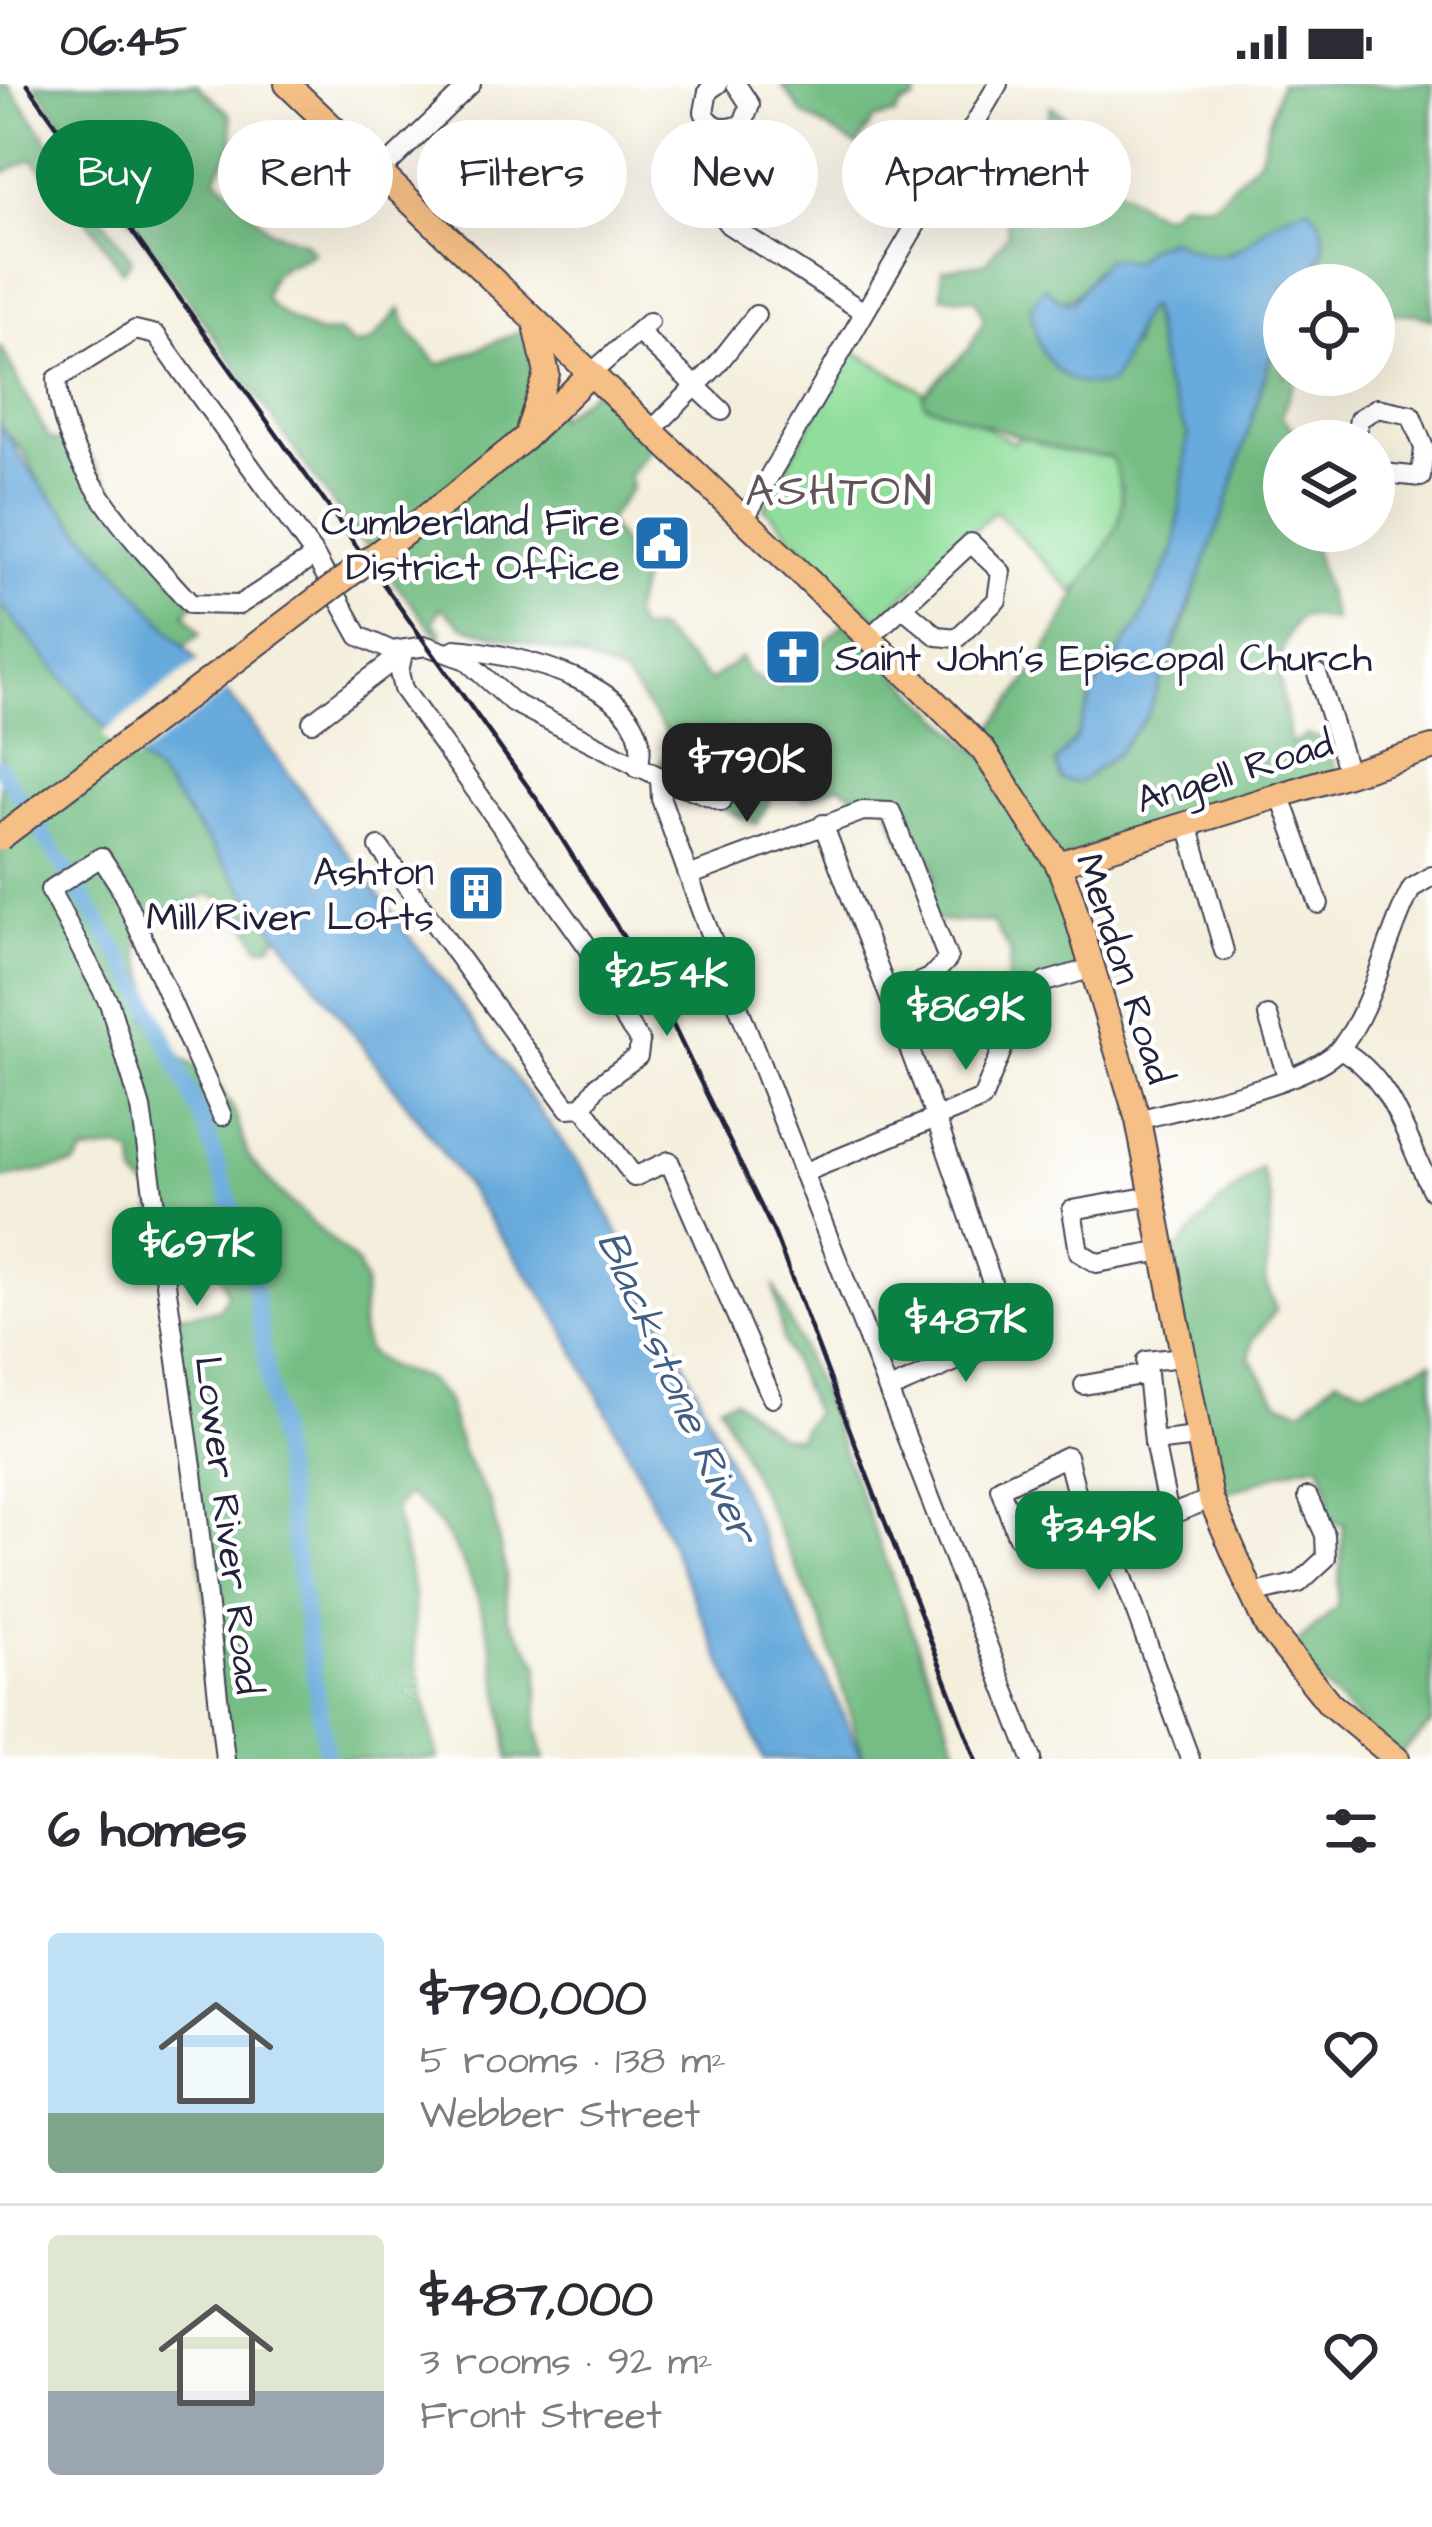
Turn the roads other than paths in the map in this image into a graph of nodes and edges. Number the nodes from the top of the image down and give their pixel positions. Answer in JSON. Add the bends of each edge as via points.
{"nodes":[{"id":1,"x":287,"y":84,"type":"edge"},
{"id":2,"x":472,"y":84,"type":"edge"},
{"id":3,"x":718,"y":84,"type":"edge"},
{"id":4,"x":736,"y":84,"type":"edge"},
{"id":5,"x":998,"y":84,"type":"edge"},
{"id":6,"x":325,"y":120,"type":"edge"},
{"id":7,"x":711,"y":120,"type":"edge"},
{"id":8,"x":742,"y":120,"type":"edge"},
{"id":9,"x":393,"y":160,"type":"edge"},
{"id":10,"x":393,"y":185,"type":"edge"},
{"id":11,"x":739,"y":228,"type":"edge"},
{"id":12,"x":864,"y":312,"type":"junction"},
{"id":13,"x":526,"y":313,"type":"junction"},
{"id":14,"x":756,"y":315,"type":"dead end"},
{"id":15,"x":588,"y":376,"type":"junction"},
{"id":16,"x":696,"y":387,"type":"junction"},
{"id":17,"x":722,"y":411,"type":"dead end"},
{"id":18,"x":1359,"y":420,"type":"edge"},
{"id":19,"x":649,"y":434,"type":"junction"},
{"id":20,"x":525,"y":438,"type":"junction"},
{"id":21,"x":1395,"y":476,"type":"edge"},
{"id":22,"x":1426,"y":483,"type":"edge"},
{"id":23,"x":743,"y":520,"type":"junction"},
{"id":24,"x":315,"y":556,"type":"junction"},
{"id":25,"x":902,"y":607,"type":"junction"},
{"id":26,"x":868,"y":639,"type":"junction"},
{"id":27,"x":427,"y":646,"type":"junction"},
{"id":28,"x":403,"y":653,"type":"junction"},
{"id":29,"x":1317,"y":674,"type":"dead end"},
{"id":30,"x":312,"y":722,"type":"dead end"},
{"id":31,"x":1432,"y":748,"type":"edge"},
{"id":32,"x":638,"y":768,"type":"junction"},
{"id":33,"x":1348,"y":773,"type":"junction"},
{"id":34,"x":660,"y":777,"type":"junction"},
{"id":35,"x":1280,"y":794,"type":"junction"},
{"id":36,"x":722,"y":800,"type":"dead end"},
{"id":37,"x":1187,"y":821,"type":"junction"},
{"id":38,"x":823,"y":824,"type":"junction"},
{"id":39,"x":0,"y":838,"type":"edge"},
{"id":40,"x":379,"y":847,"type":"dead end"},
{"id":41,"x":1058,"y":864,"type":"junction"},
{"id":42,"x":691,"y":875,"type":"junction"},
{"id":43,"x":1432,"y":876,"type":"edge"},
{"id":44,"x":1319,"y":904,"type":"dead end"},
{"id":45,"x":1224,"y":951,"type":"dead end"},
{"id":46,"x":1093,"y":968,"type":"junction"},
{"id":47,"x":890,"y":995,"type":"junction"},
{"id":48,"x":1268,"y":1016,"type":"dead end"},
{"id":49,"x":1340,"y":1049,"type":"junction"},
{"id":50,"x":1287,"y":1076,"type":"junction"},
{"id":51,"x":583,"y":1107,"type":"junction"},
{"id":52,"x":222,"y":1116,"type":"dead end"},
{"id":53,"x":935,"y":1116,"type":"junction"},
{"id":54,"x":1138,"y":1120,"type":"junction"},
{"id":55,"x":803,"y":1173,"type":"junction"},
{"id":56,"x":1432,"y":1191,"type":"edge"},
{"id":57,"x":1153,"y":1196,"type":"junction"},
{"id":58,"x":1164,"y":1251,"type":"junction"},
{"id":59,"x":1183,"y":1357,"type":"junction"},
{"id":60,"x":1147,"y":1375,"type":"junction"},
{"id":61,"x":1084,"y":1385,"type":"dead end"},
{"id":62,"x":889,"y":1390,"type":"junction"},
{"id":63,"x":772,"y":1397,"type":"dead end"},
{"id":64,"x":1196,"y":1437,"type":"junction"},
{"id":65,"x":1154,"y":1442,"type":"junction"},
{"id":66,"x":1308,"y":1497,"type":"dead end"},
{"id":67,"x":1211,"y":1499,"type":"junction"},
{"id":68,"x":1168,"y":1515,"type":"junction"},
{"id":69,"x":1084,"y":1522,"type":"junction"},
{"id":70,"x":1119,"y":1546,"type":"junction"},
{"id":71,"x":1252,"y":1594,"type":"junction"},
{"id":72,"x":1391,"y":1757,"type":"edge"},
{"id":73,"x":225,"y":1759,"type":"edge"},
{"id":74,"x":1033,"y":1759,"type":"edge"},
{"id":75,"x":1190,"y":1759,"type":"edge"}],
"edges":[{"from":1,"to":6,"type":"main road","name":"Mendon Road"},
{"from":2,"to":9,"type":"street"},
{"from":3,"to":7,"type":"street","via":[[704,102]]},
{"from":4,"to":8,"type":"street","via":[[748,96]]},
{"from":5,"to":12,"type":"street"},
{"from":10,"to":13,"type":"main road","name":"Mendon Road"},
{"from":11,"to":12,"type":"street"},
{"from":12,"to":23,"type":"street"},
{"from":13,"to":15,"type":"main road","name":"Mendon Road"},
{"from":13,"to":20,"type":"main road","via":[[547,365]]},
{"from":14,"to":16,"type":"street"},
{"from":15,"to":16,"type":"street","via":[[644,328]]},
{"from":15,"to":19,"type":"main road","name":"Mendon Road"},
{"from":15,"to":20,"type":"main road"},
{"from":16,"to":17,"type":"street"},
{"from":16,"to":19,"type":"street"},
{"from":18,"to":22,"type":"street","via":[[1377,408],[1411,415]]},
{"from":19,"to":23,"type":"main road","name":"Mendon Road"},
{"from":20,"to":39,"type":"main road","bridge":true},
{"from":21,"to":22,"type":"street"},
{"from":23,"to":26,"type":"main road","name":"Mendon Road"},
{"from":24,"to":24,"type":"street","via":[[156,335],[135,330],[57,379],[79,458],[149,562],[191,604],[239,605]]},
{"from":24,"to":28,"type":"street","via":[[359,636]]},
{"from":25,"to":25,"type":"street","via":[[971,543],[1000,572],[997,600],[957,638],[938,635]]},
{"from":25,"to":26,"type":"street"},
{"from":26,"to":41,"type":"main road","name":"Mendon Road","via":[[983,750]]},
{"from":27,"to":28,"type":"street"},
{"from":27,"to":32,"type":"street","via":[[466,660],[512,702]]},
{"from":27,"to":32,"type":"street","via":[[500,652],[603,693],[639,730]]},
{"from":28,"to":30,"type":"street"},
{"from":28,"to":51,"type":"street","via":[[404,689],[590,950],[596,979],[640,1041],[638,1057],[597,1086]]},
{"from":29,"to":33,"type":"street"},
{"from":31,"to":33,"type":"main road","name":"Angell Road"},
{"from":32,"to":34,"type":"street"},
{"from":33,"to":35,"type":"main road","name":"Angell Road"},
{"from":34,"to":36,"type":"street"},
{"from":34,"to":42,"type":"street"},
{"from":35,"to":37,"type":"main road","name":"Angell Road"},
{"from":35,"to":44,"type":"street"},
{"from":37,"to":41,"type":"main road","name":"Angell Road"},
{"from":37,"to":45,"type":"street"},
{"from":38,"to":42,"type":"street"},
{"from":38,"to":47,"type":"street"},
{"from":38,"to":47,"type":"street","via":[[891,812],[948,959],[930,978]]},
{"from":40,"to":51,"type":"street","via":[[568,1108]]},
{"from":41,"to":46,"type":"main road","name":"Mendon Road"},
{"from":42,"to":55,"type":"street"},
{"from":43,"to":49,"type":"street","via":[[1412,888],[1399,912]]},
{"from":46,"to":53,"type":"street","via":[[1045,982],[1007,1028],[982,1099]]},
{"from":46,"to":54,"type":"main road","name":"Mendon Road"},
{"from":47,"to":53,"type":"street"},
{"from":48,"to":50,"type":"street"},
{"from":49,"to":50,"type":"street"},
{"from":49,"to":56,"type":"street","via":[[1374,1074]]},
{"from":50,"to":54,"type":"street"},
{"from":51,"to":63,"type":"street","via":[[634,1177],[669,1161]]},
{"from":52,"to":73,"type":"street","name":"Lower River Road","via":[[100,857],[53,888],[113,1014],[141,1108]]},
{"from":53,"to":55,"type":"street"},
{"from":53,"to":62,"type":"street","via":[[1006,1334]]},
{"from":54,"to":57,"type":"main road","name":"Mendon Road"},
{"from":55,"to":62,"type":"street"},
{"from":57,"to":58,"type":"main road","name":"Mendon Road"},
{"from":57,"to":58,"type":"street","via":[[1072,1210],[1078,1252],[1097,1263]]},
{"from":58,"to":59,"type":"main road","name":"Mendon Road"},
{"from":59,"to":60,"type":"street","via":[[1146,1361]]},
{"from":59,"to":64,"type":"main road","name":"Mendon Road"},
{"from":60,"to":61,"type":"street"},
{"from":60,"to":65,"type":"street"},
{"from":62,"to":74,"type":"street"},
{"from":64,"to":65,"type":"street"},
{"from":64,"to":67,"type":"main road","name":"Mendon Road"},
{"from":65,"to":68,"type":"street"},
{"from":66,"to":71,"type":"street","via":[[1326,1558],[1299,1583]]},
{"from":67,"to":68,"type":"street"},
{"from":67,"to":71,"type":"main road","name":"Mendon Road"},
{"from":68,"to":70,"type":"street","via":[[1136,1528]]},
{"from":69,"to":69,"type":"street","via":[[1067,1456],[1000,1488],[1017,1536]]},
{"from":69,"to":70,"type":"street"},
{"from":70,"to":75,"type":"street","via":[[1120,1569]]},
{"from":71,"to":72,"type":"main road","name":"Mendon Road","via":[[1267,1626],[1330,1704]]}]}
